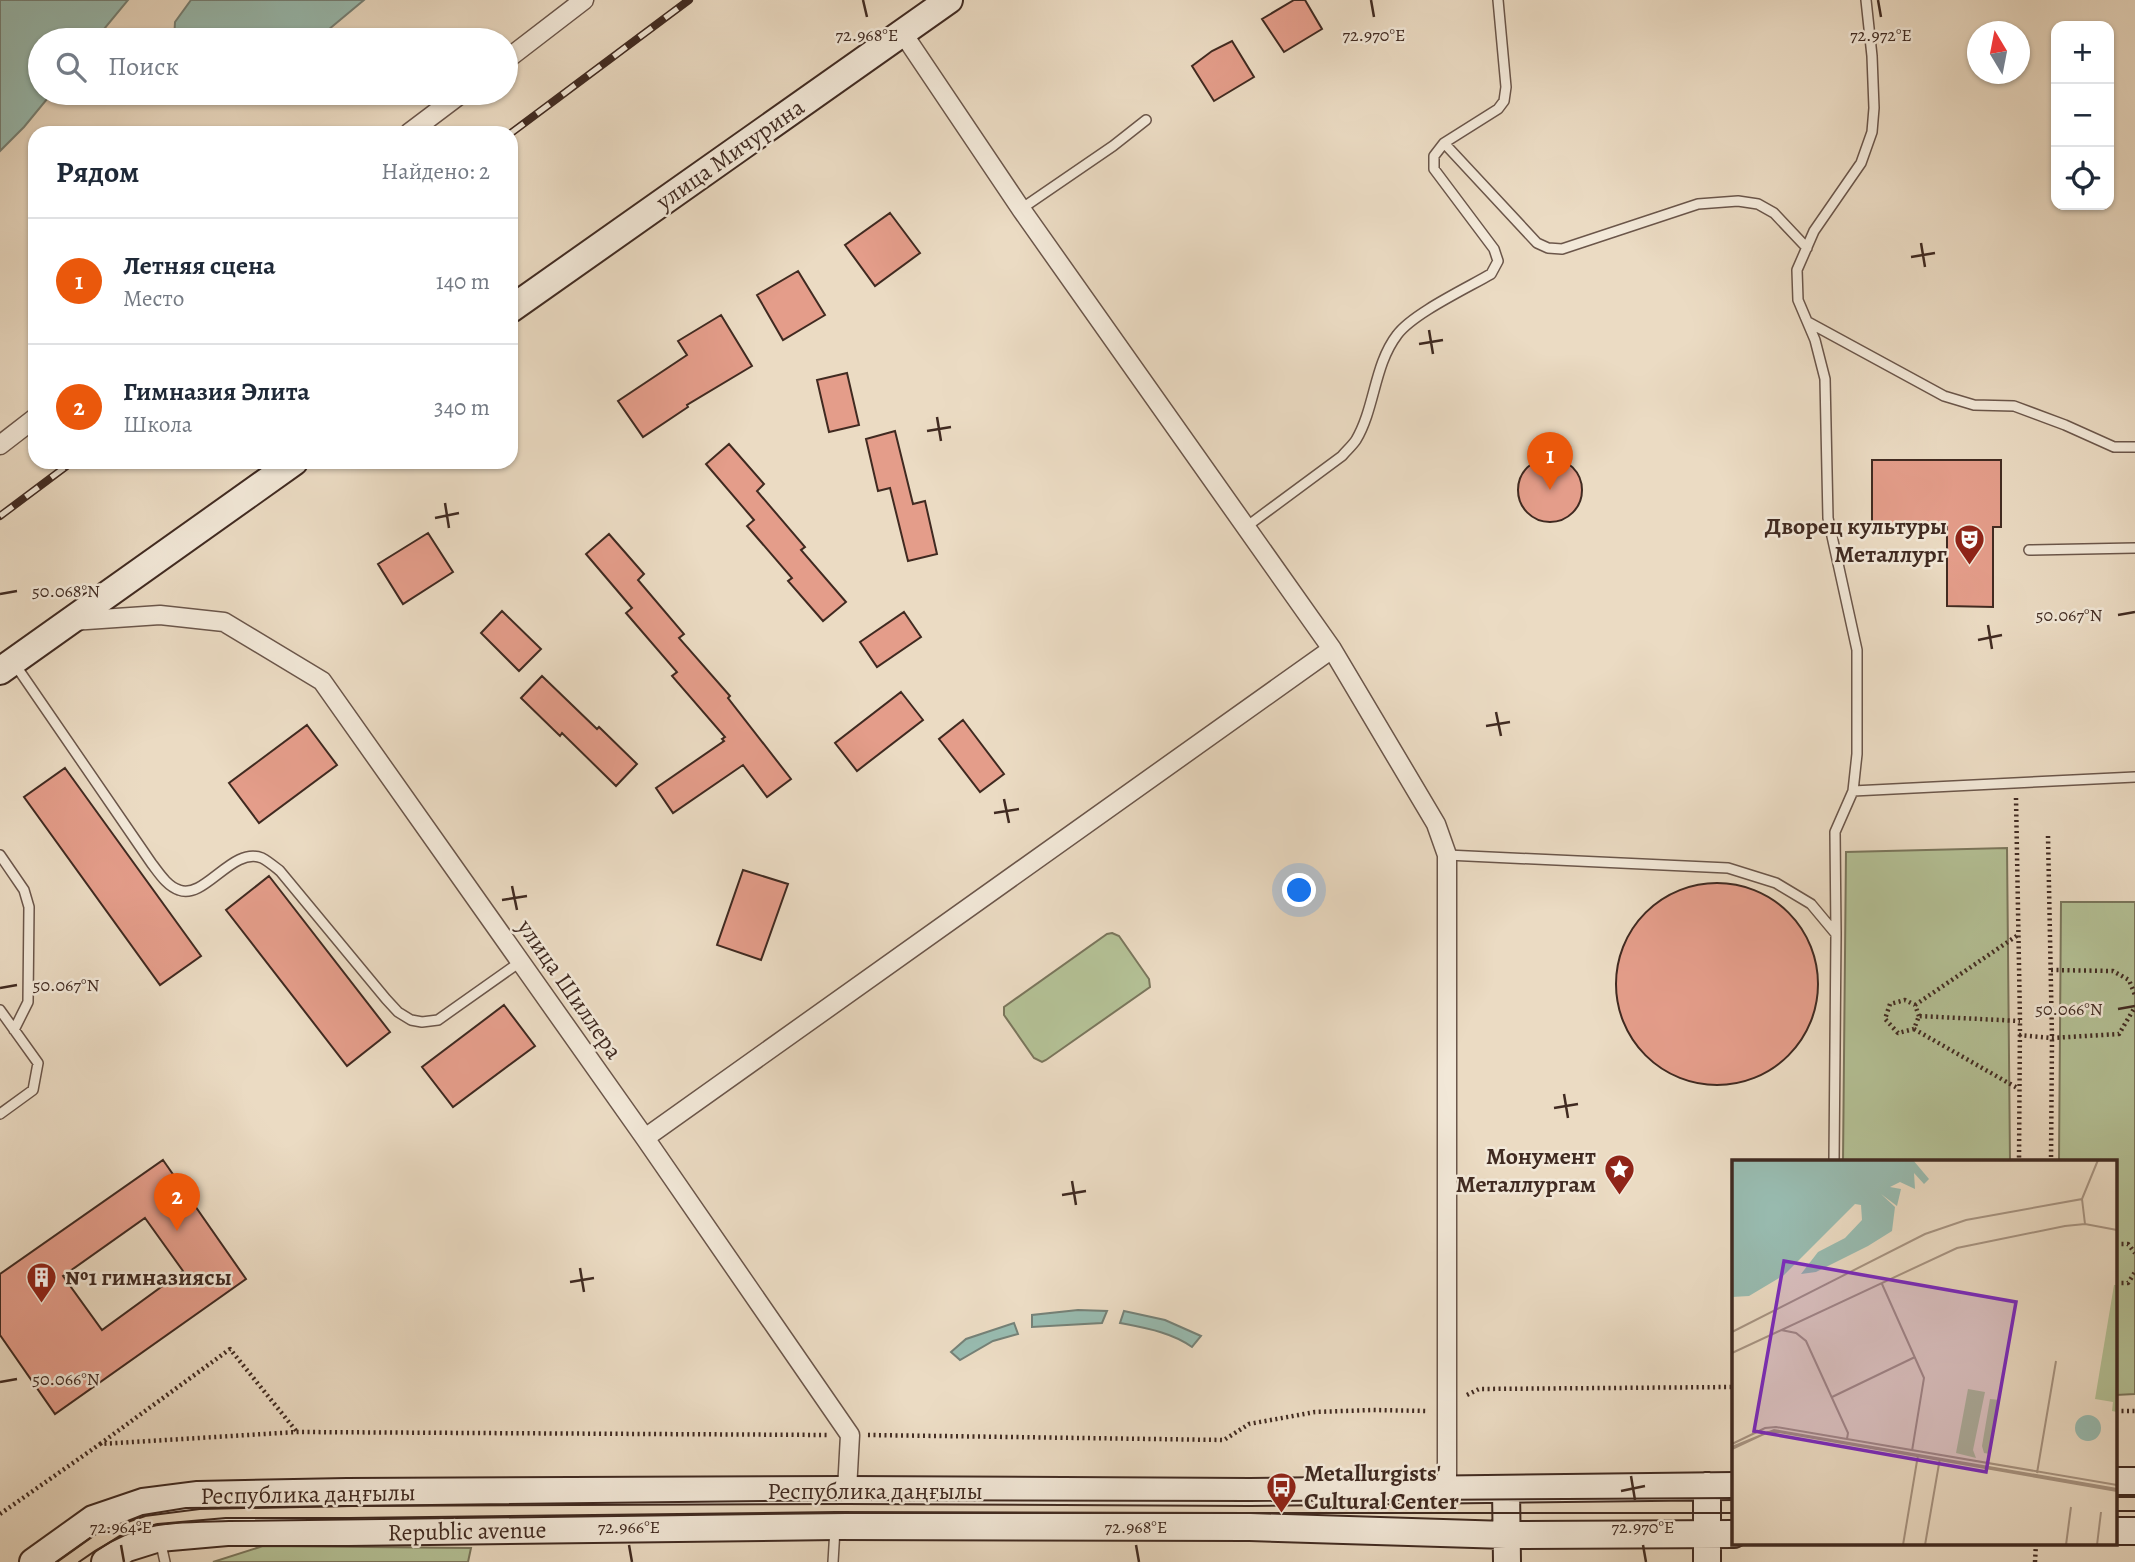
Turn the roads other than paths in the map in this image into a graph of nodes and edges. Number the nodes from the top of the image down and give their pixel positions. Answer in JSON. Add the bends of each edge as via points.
{"nodes":[{"id":1,"x":584,"y":0,"type":"edge"},
{"id":2,"x":948,"y":0,"type":"edge"},
{"id":3,"x":1498,"y":0,"type":"edge"},
{"id":4,"x":1866,"y":0,"type":"edge"},
{"id":5,"x":902,"y":32,"type":"junction"},
{"id":6,"x":518,"y":51,"type":"edge"},
{"id":7,"x":446,"y":105,"type":"edge"},
{"id":8,"x":1146,"y":120,"type":"dead end"},
{"id":9,"x":418,"y":126,"type":"edge"},
{"id":10,"x":1444,"y":143,"type":"junction"},
{"id":11,"x":1021,"y":209,"type":"junction"},
{"id":12,"x":1807,"y":248,"type":"junction"},
{"id":13,"x":518,"y":304,"type":"edge"},
{"id":14,"x":1808,"y":322,"type":"junction"},
{"id":15,"x":28,"y":423,"type":"edge"},
{"id":16,"x":0,"y":445,"type":"edge"},
{"id":17,"x":2135,"y":447,"type":"edge"},
{"id":18,"x":284,"y":469,"type":"edge"},
{"id":19,"x":1246,"y":527,"type":"junction"},
{"id":20,"x":2135,"y":548,"type":"edge"},
{"id":21,"x":2029,"y":550,"type":"dead end"},
{"id":22,"x":69,"y":621,"type":"junction"},
{"id":23,"x":1332,"y":649,"type":"junction"},
{"id":24,"x":7,"y":666,"type":"edge"},
{"id":25,"x":2135,"y":777,"type":"edge"},
{"id":26,"x":1853,"y":791,"type":"junction"},
{"id":27,"x":0,"y":855,"type":"edge"},
{"id":28,"x":1447,"y":855,"type":"junction"},
{"id":29,"x":1836,"y":934,"type":"junction"},
{"id":30,"x":520,"y":962,"type":"junction"},
{"id":31,"x":0,"y":1010,"type":"edge"},
{"id":32,"x":14,"y":1030,"type":"junction"},
{"id":33,"x":0,"y":1114,"type":"edge"},
{"id":34,"x":645,"y":1138,"type":"junction"},
{"id":35,"x":1834,"y":1160,"type":"edge"},
{"id":36,"x":1707,"y":1486,"type":"junction"},
{"id":37,"x":1732,"y":1486,"type":"edge"},
{"id":38,"x":1447,"y":1489,"type":"junction"},
{"id":39,"x":1506,"y":1489,"type":"junction"},
{"id":40,"x":847,"y":1490,"type":"junction"},
{"id":41,"x":836,"y":1526,"type":"junction"},
{"id":42,"x":1706,"y":1534,"type":"junction"},
{"id":43,"x":1732,"y":1534,"type":"edge"},
{"id":44,"x":1506,"y":1535,"type":"junction"},
{"id":45,"x":162,"y":1550,"type":"edge"},
{"id":46,"x":33,"y":1562,"type":"edge"},
{"id":47,"x":105,"y":1562,"type":"edge"},
{"id":48,"x":833,"y":1562,"type":"edge"},
{"id":49,"x":1507,"y":1562,"type":"edge"},
{"id":50,"x":1707,"y":1562,"type":"edge"}],
"edges":[{"from":1,"to":6,"type":"street"},
{"from":2,"to":5,"type":"main road","name":"улица Мичурина"},
{"from":3,"to":10,"type":"lane","via":[[1504,101]]},
{"from":4,"to":12,"type":"lane","via":[[1872,132],[1861,163]]},
{"from":5,"to":11,"type":"street"},
{"from":5,"to":13,"type":"main road","name":"улица Мичурина"},
{"from":7,"to":9,"type":"street"},
{"from":8,"to":11,"type":"lane"},
{"from":10,"to":12,"type":"lane","via":[[1536,243],[1548,248],[1562,249],[1698,204],[1738,201],[1774,213]]},
{"from":10,"to":19,"type":"lane","via":[[1434,156],[1434,169],[1494,248],[1498,261],[1491,274],[1415,318],[1398,334],[1355,442]]},
{"from":11,"to":19,"type":"street"},
{"from":12,"to":14,"type":"lane","via":[[1797,270],[1798,300]]},
{"from":14,"to":17,"type":"lane","via":[[1944,396],[1975,405],[2014,406],[2114,447]]},
{"from":14,"to":26,"type":"lane","via":[[1825,379],[1829,518],[1857,650]]},
{"from":15,"to":16,"type":"street"},
{"from":18,"to":22,"type":"main road"},
{"from":19,"to":23,"type":"street"},
{"from":20,"to":21,"type":"lane"},
{"from":22,"to":24,"type":"main road"},
{"from":22,"to":30,"type":"street","name":"улица Шиллера","via":[[160,615],[224,622],[322,681]]},
{"from":23,"to":28,"type":"street","via":[[1423,799]]},
{"from":23,"to":34,"type":"street"},
{"from":24,"to":30,"type":"lane","via":[[167,883],[180,891],[192,891],[245,857],[262,858],[280,871],[386,999],[411,1020],[438,1020]]},
{"from":25,"to":26,"type":"lane"},
{"from":26,"to":29,"type":"lane","via":[[1835,832]]},
{"from":27,"to":32,"type":"lane","via":[[24,890],[29,907],[28,1002]]},
{"from":28,"to":29,"type":"lane","via":[[1728,868],[1776,883],[1811,904]]},
{"from":28,"to":38,"type":"street"},
{"from":29,"to":35,"type":"lane"},
{"from":30,"to":34,"type":"street","name":"улица Шиллера"},
{"from":31,"to":32,"type":"lane"},
{"from":32,"to":33,"type":"lane","via":[[38,1063],[36,1077],[33,1090]]},
{"from":34,"to":40,"type":"street","name":"улица Шиллера","via":[[850,1435]]},
{"from":36,"to":37,"type":"main road","name":"Республика даңғылы"},
{"from":36,"to":39,"type":"main road","name":"Республика даңғылы"},
{"from":36,"to":42,"type":"main road"},
{"from":38,"to":39,"type":"main road","name":"Республика даңғылы"},
{"from":38,"to":40,"type":"main road","name":"Республика даңғылы"},
{"from":39,"to":44,"type":"main road"},
{"from":40,"to":46,"type":"main road","name":"Республика даңғылы","via":[[198,1495],[143,1502],[93,1519]]},
{"from":41,"to":44,"type":"main road","name":"Республика даңғылы","via":[[1250,1527]]},
{"from":41,"to":45,"type":"main road","name":"Republic avenue","via":[[227,1532]]},
{"from":41,"to":48,"type":"lane"},
{"from":42,"to":43,"type":"main road","name":"Республика даңғылы"},
{"from":42,"to":44,"type":"main road","name":"Республика даңғылы"},
{"from":42,"to":50,"type":"main road"},
{"from":44,"to":49,"type":"main road"},
{"from":45,"to":47,"type":"main road","name":"Republic avenue","via":[[127,1548]]}]}
